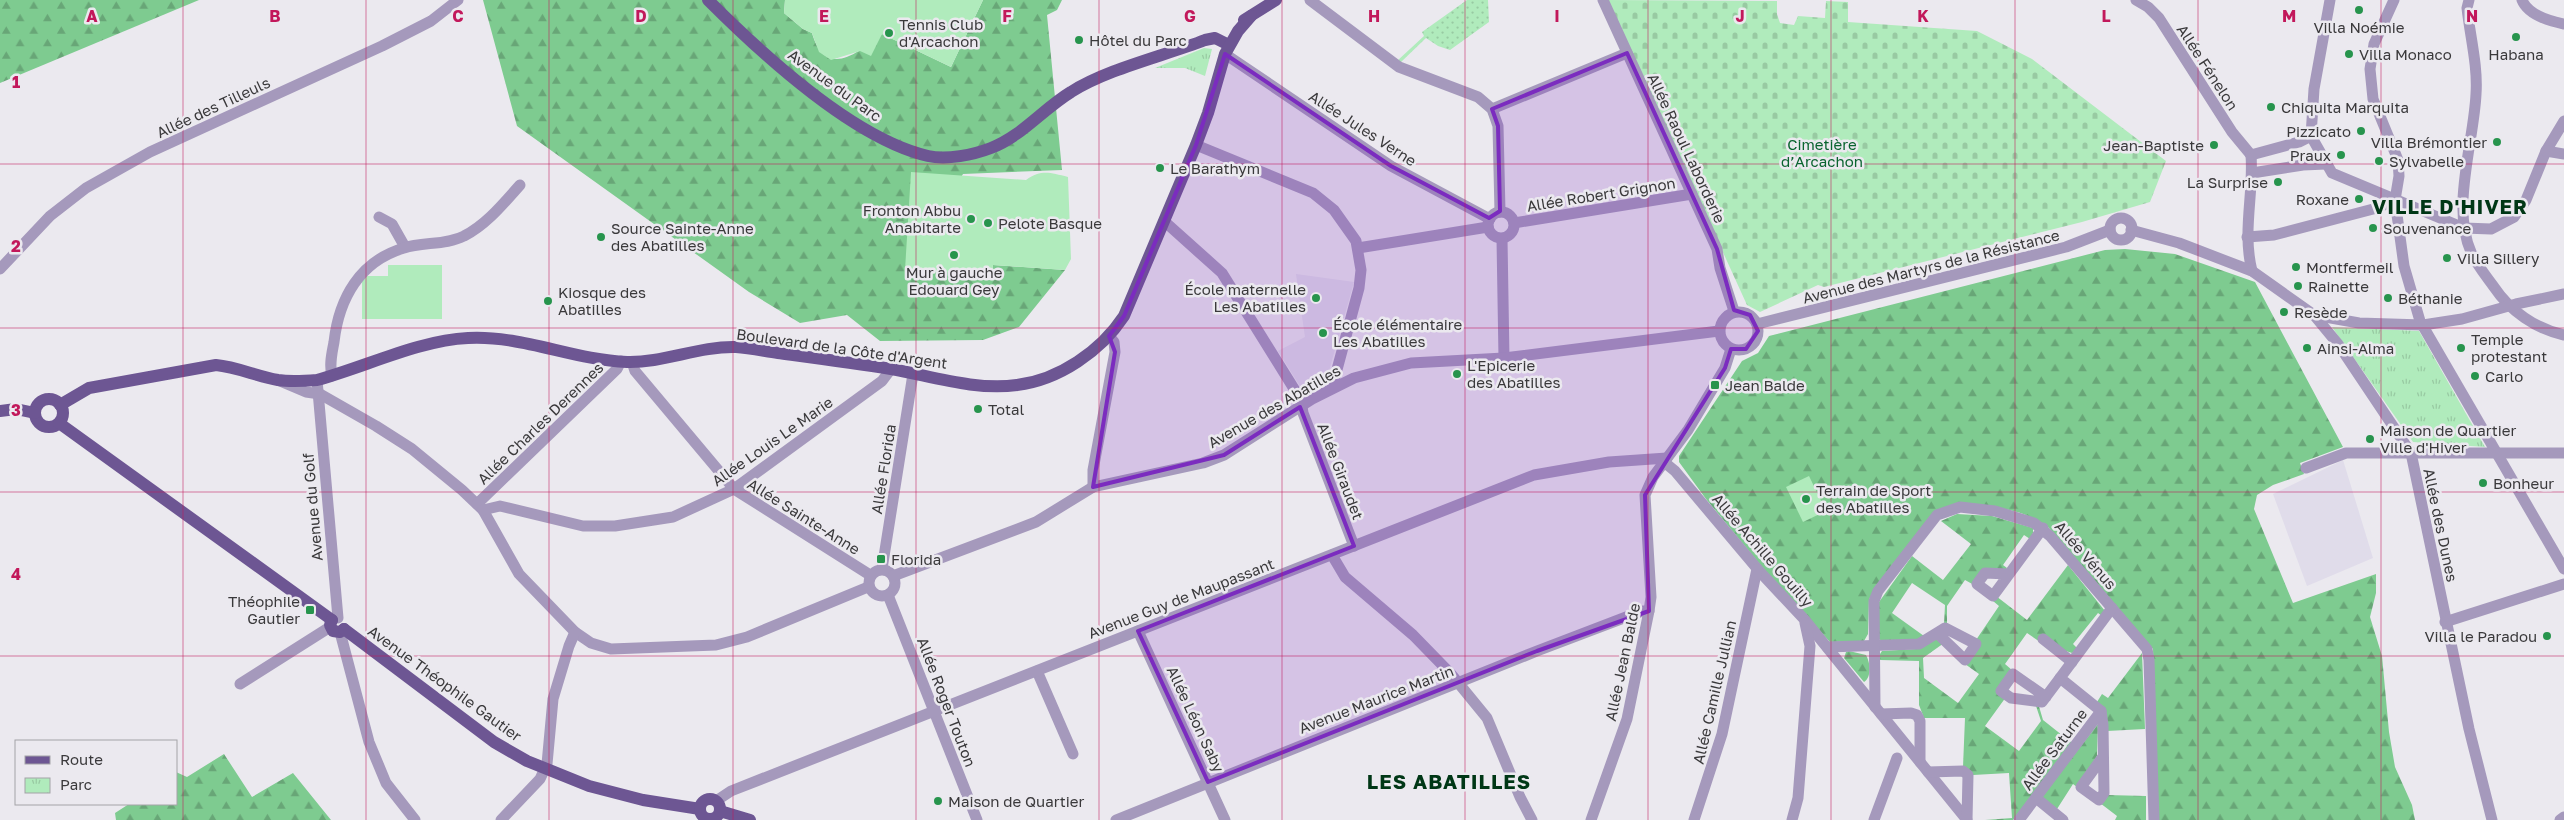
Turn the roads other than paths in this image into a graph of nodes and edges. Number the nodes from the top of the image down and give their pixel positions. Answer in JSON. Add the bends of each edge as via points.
{"nodes":[{"id":1,"x":458,"y":0,"type":"edge"},
{"id":2,"x":708,"y":0,"type":"edge"},
{"id":3,"x":1276,"y":0,"type":"edge"},
{"id":4,"x":1310,"y":0,"type":"edge"},
{"id":5,"x":1603,"y":0,"type":"edge"},
{"id":6,"x":2136,"y":0,"type":"edge"},
{"id":7,"x":2330,"y":0,"type":"edge"},
{"id":8,"x":2394,"y":0,"type":"edge"},
{"id":9,"x":2469,"y":0,"type":"edge"},
{"id":10,"x":2522,"y":0,"type":"edge"},
{"id":11,"x":2564,"y":24,"type":"edge"},
{"id":12,"x":1225,"y":47,"type":"junction"},
{"id":13,"x":1627,"y":53,"type":"junction"},
{"id":14,"x":1492,"y":109,"type":"junction"},
{"id":15,"x":2564,"y":120,"type":"edge"},
{"id":16,"x":2311,"y":136,"type":"junction"},
{"id":17,"x":1196,"y":145,"type":"junction"},
{"id":18,"x":2546,"y":151,"type":"junction"},
{"id":19,"x":2564,"y":154,"type":"edge"},
{"id":20,"x":2251,"y":155,"type":"junction"},
{"id":21,"x":2326,"y":164,"type":"junction"},
{"id":22,"x":2252,"y":173,"type":"junction"},
{"id":23,"x":520,"y":185,"type":"dead end"},
{"id":24,"x":1692,"y":194,"type":"junction"},
{"id":25,"x":2395,"y":200,"type":"junction"},
{"id":26,"x":1500,"y":212,"type":"junction"},
{"id":27,"x":379,"y":217,"type":"dead end"},
{"id":28,"x":1164,"y":221,"type":"junction"},
{"id":29,"x":1489,"y":223,"type":"junction"},
{"id":30,"x":1514,"y":223,"type":"junction"},
{"id":31,"x":2464,"y":228,"type":"junction"},
{"id":32,"x":2247,"y":237,"type":"junction"},
{"id":33,"x":1502,"y":239,"type":"junction"},
{"id":34,"x":405,"y":247,"type":"junction"},
{"id":35,"x":1358,"y":248,"type":"junction"},
{"id":36,"x":0,"y":269,"type":"edge"},
{"id":37,"x":2252,"y":271,"type":"junction"},
{"id":38,"x":2564,"y":294,"type":"edge"},
{"id":39,"x":2510,"y":306,"type":"junction"},
{"id":40,"x":1734,"y":311,"type":"junction"},
{"id":41,"x":2314,"y":315,"type":"junction"},
{"id":42,"x":1757,"y":324,"type":"junction"},
{"id":43,"x":2422,"y":325,"type":"junction"},
{"id":44,"x":1719,"y":331,"type":"junction"},
{"id":45,"x":2564,"y":335,"type":"edge"},
{"id":46,"x":1109,"y":336,"type":"junction"},
{"id":47,"x":1731,"y":349,"type":"junction"},
{"id":48,"x":1504,"y":358,"type":"junction"},
{"id":49,"x":626,"y":362,"type":"junction"},
{"id":50,"x":890,"y":369,"type":"junction"},
{"id":51,"x":914,"y":374,"type":"junction"},
{"id":52,"x":332,"y":376,"type":"junction"},
{"id":53,"x":278,"y":380,"type":"junction"},
{"id":54,"x":317,"y":380,"type":"junction"},
{"id":55,"x":1332,"y":388,"type":"junction"},
{"id":56,"x":320,"y":394,"type":"junction"},
{"id":57,"x":60,"y":405,"type":"junction"},
{"id":58,"x":1302,"y":405,"type":"junction"},
{"id":59,"x":0,"y":411,"type":"edge"},
{"id":60,"x":35,"y":413,"type":"junction"},
{"id":61,"x":60,"y":423,"type":"junction"},
{"id":62,"x":2498,"y":452,"type":"junction"},
{"id":63,"x":2411,"y":453,"type":"junction"},
{"id":64,"x":2564,"y":453,"type":"edge"},
{"id":65,"x":1665,"y":460,"type":"junction"},
{"id":66,"x":2306,"y":468,"type":"dead end"},
{"id":67,"x":1093,"y":487,"type":"junction"},
{"id":68,"x":734,"y":489,"type":"junction"},
{"id":69,"x":480,"y":507,"type":"junction"},
{"id":70,"x":2042,"y":528,"type":"junction"},
{"id":71,"x":1354,"y":546,"type":"junction"},
{"id":72,"x":1332,"y":555,"type":"junction"},
{"id":73,"x":1757,"y":569,"type":"junction"},
{"id":74,"x":2564,"y":569,"type":"edge"},
{"id":75,"x":882,"y":570,"type":"junction"},
{"id":76,"x":2008,"y":574,"type":"dead end"},
{"id":77,"x":893,"y":576,"type":"junction"},
{"id":78,"x":869,"y":581,"type":"junction"},
{"id":79,"x":2564,"y":584,"type":"edge"},
{"id":80,"x":888,"y":595,"type":"junction"},
{"id":81,"x":2112,"y":608,"type":"junction"},
{"id":82,"x":1649,"y":611,"type":"junction"},
{"id":83,"x":1804,"y":618,"type":"junction"},
{"id":84,"x":2445,"y":622,"type":"junction"},
{"id":85,"x":337,"y":625,"type":"junction"},
{"id":86,"x":1138,"y":631,"type":"junction"},
{"id":87,"x":575,"y":632,"type":"junction"},
{"id":88,"x":1937,"y":633,"type":"dead end"},
{"id":89,"x":2043,"y":639,"type":"dead end"},
{"id":90,"x":364,"y":644,"type":"junction"},
{"id":91,"x":1874,"y":646,"type":"junction"},
{"id":92,"x":1827,"y":648,"type":"junction"},
{"id":93,"x":347,"y":656,"type":"junction"},
{"id":94,"x":2072,"y":662,"type":"junction"},
{"id":95,"x":1037,"y":671,"type":"junction"},
{"id":96,"x":2060,"y":678,"type":"junction"},
{"id":97,"x":1458,"y":683,"type":"junction"},
{"id":98,"x":240,"y":684,"type":"dead end"},
{"id":99,"x":2046,"y":697,"type":"dead end"},
{"id":100,"x":1878,"y":710,"type":"junction"},
{"id":101,"x":933,"y":711,"type":"junction"},
{"id":102,"x":2101,"y":711,"type":"junction"},
{"id":103,"x":1073,"y":754,"type":"dead end"},
{"id":104,"x":1897,"y":758,"type":"dead end"},
{"id":105,"x":2102,"y":758,"type":"dead end"},
{"id":106,"x":1920,"y":762,"type":"junction"},
{"id":107,"x":544,"y":770,"type":"junction"},
{"id":108,"x":1928,"y":772,"type":"junction"},
{"id":109,"x":1208,"y":782,"type":"junction"},
{"id":110,"x":2036,"y":798,"type":"junction"},
{"id":111,"x":700,"y":809,"type":"junction"},
{"id":112,"x":713,"y":813,"type":"edge"},
{"id":113,"x":2564,"y":817,"type":"edge"},
{"id":114,"x":415,"y":820,"type":"edge"},
{"id":115,"x":501,"y":820,"type":"edge"},
{"id":116,"x":750,"y":820,"type":"edge"},
{"id":117,"x":977,"y":820,"type":"edge"},
{"id":118,"x":1116,"y":820,"type":"edge"},
{"id":119,"x":1225,"y":820,"type":"edge"},
{"id":120,"x":1532,"y":820,"type":"edge"},
{"id":121,"x":1591,"y":820,"type":"edge"},
{"id":122,"x":1694,"y":820,"type":"edge"},
{"id":123,"x":1792,"y":820,"type":"edge"},
{"id":124,"x":1874,"y":820,"type":"edge"},
{"id":125,"x":2019,"y":820,"type":"edge"},
{"id":126,"x":2064,"y":820,"type":"edge"},
{"id":127,"x":2154,"y":820,"type":"edge"},
{"id":128,"x":2492,"y":820,"type":"edge"},
{"id":129,"x":2560,"y":820,"type":"edge"}],
"edges":[{"from":1,"to":36,"type":"street","name":"Allée des Tilleuls","via":[[431,21],[390,42],[150,152],[86,188],[50,216]]},
{"from":2,"to":12,"type":"main road","name":"Avenue du Parc","via":[[777,65],[854,123],[897,146],[930,156],[956,157],[990,149],[1010,139],[1072,91],[1106,76],[1205,40],[1215,38]]},
{"from":3,"to":12,"type":"main road","name":"Boulevard de la Côte d'Argent","via":[[1238,23]]},
{"from":4,"to":14,"type":"street","via":[[1399,67],[1478,98]]},
{"from":5,"to":13,"type":"street","name":"Allée Raoul Laborderie"},
{"from":6,"to":20,"type":"street","name":"Allée Fénelon","via":[[2159,18],[2232,132]]},
{"from":7,"to":16,"type":"street","via":[[2314,89]]},
{"from":8,"to":25,"type":"street","via":[[2374,44],[2370,69],[2373,98],[2398,160]]},
{"from":9,"to":31,"type":"street","via":[[2467,8],[2476,94],[2466,162]]},
{"from":10,"to":11,"type":"street","via":[[2540,17]]},
{"from":12,"to":17,"type":"main road","name":"Boulevard de la Côte d'Argent","via":[[1216,62],[1216,86]]},
{"from":12,"to":29,"type":"street","name":"Allée Jules Verne","via":[[1391,166]]},
{"from":13,"to":14,"type":"street"},
{"from":13,"to":24,"type":"street","name":"Allée Raoul Laborderie"},
{"from":14,"to":26,"type":"street","via":[[1498,126]]},
{"from":15,"to":18,"type":"street"},
{"from":16,"to":20,"type":"street"},
{"from":16,"to":21,"type":"street"},
{"from":17,"to":28,"type":"main road","name":"Boulevard de la Côte d'Argent"},
{"from":17,"to":35,"type":"street","via":[[1313,193],[1334,210]]},
{"from":18,"to":19,"type":"street"},
{"from":18,"to":31,"type":"street","via":[[2526,200],[2514,217],[2491,229]]},
{"from":20,"to":22,"type":"street"},
{"from":21,"to":22,"type":"street"},
{"from":21,"to":25,"type":"street","via":[[2332,173]]},
{"from":22,"to":32,"type":"street"},
{"from":23,"to":34,"type":"street","via":[[489,219],[463,237]]},
{"from":24,"to":30,"type":"street","name":"Allée Robert Grignon"},
{"from":24,"to":40,"type":"street","name":"Allée Raoul Laborderie","via":[[1717,249]]},
{"from":25,"to":31,"type":"street"},
{"from":25,"to":32,"type":"street","via":[[2377,208],[2274,235]]},
{"from":25,"to":43,"type":"street","via":[[2404,266]]},
{"from":26,"to":29,"type":"street"},
{"from":26,"to":30,"type":"street","via":[[1511,216]]},
{"from":27,"to":34,"type":"street","via":[[392,224]]},
{"from":28,"to":46,"type":"main road","name":"Boulevard de la Côte d'Argent","via":[[1124,316]]},
{"from":28,"to":58,"type":"street","name":"Allée Giraudet","via":[[1222,273]]},
{"from":29,"to":33,"type":"street","via":[[1491,234]]},
{"from":29,"to":35,"type":"street"},
{"from":30,"to":33,"type":"street","via":[[1513,232]]},
{"from":31,"to":39,"type":"street","via":[[2471,252]]},
{"from":32,"to":37,"type":"street"},
{"from":33,"to":48,"type":"street"},
{"from":34,"to":52,"type":"street","via":[[387,253],[363,270],[345,296],[336,324],[330,368]]},
{"from":35,"to":55,"type":"street","via":[[1359,288]]},
{"from":37,"to":41,"type":"street","name":"Allée des Dunes"},
{"from":37,"to":42,"type":"street","name":"Avenue des Martyrs de la Résistance","via":[[2179,243],[2131,230],[2128,237],[2121,239],[2114,237],[2110,230],[2066,247]]},
{"from":38,"to":39,"type":"street"},
{"from":39,"to":43,"type":"street","via":[[2462,319]]},
{"from":39,"to":45,"type":"street","via":[[2534,325]]},
{"from":40,"to":42,"type":"street","via":[[1750,315]]},
{"from":40,"to":44,"type":"street","via":[[1725,316]]},
{"from":41,"to":43,"type":"street","via":[[2359,323]]},
{"from":41,"to":63,"type":"street","name":"Allée des Dunes","via":[[2338,344]]},
{"from":42,"to":47,"type":"street","via":[[1757,339],[1752,345],[1746,349]]},
{"from":43,"to":62,"type":"street"},
{"from":44,"to":47,"type":"street"},
{"from":44,"to":48,"type":"street","name":"Avenue des Abatilles"},
{"from":46,"to":51,"type":"main road","name":"Boulevard de la Côte d'Argent","via":[[1096,349],[1059,371],[1018,385],[976,384]]},
{"from":46,"to":67,"type":"street","via":[[1114,342],[1115,352],[1093,470]]},
{"from":47,"to":65,"type":"street","name":"Allée Jean Balde","via":[[1726,368],[1688,430]]},
{"from":48,"to":55,"type":"street","name":"Avenue des Abatilles","via":[[1411,363],[1354,378]]},
{"from":49,"to":50,"type":"main road","name":"Boulevard de la Côte d'Argent","via":[[735,347]]},
{"from":49,"to":52,"type":"main road","name":"Boulevard de la Côte d'Argent","via":[[596,359],[494,337],[468,338],[445,340]]},
{"from":49,"to":68,"type":"street","name":"Allée Sainte-Anne"},
{"from":49,"to":69,"type":"street","name":"Allée Charles Derennes"},
{"from":50,"to":51,"type":"main road","name":"Boulevard de la Côte d'Argent"},
{"from":50,"to":68,"type":"street","name":"Allée Louis Le Marie","via":[[882,380]]},
{"from":51,"to":75,"type":"street","name":"Allée Florida"},
{"from":52,"to":54,"type":"main road","name":"Boulevard de la Côte d'Argent"},
{"from":53,"to":54,"type":"main road","name":"Boulevard de la Côte d'Argent"},
{"from":53,"to":56,"type":"street","via":[[306,392]]},
{"from":53,"to":57,"type":"main road","name":"Boulevard de la Côte d'Argent","via":[[229,366],[216,366],[90,388]]},
{"from":54,"to":56,"type":"street"},
{"from":55,"to":58,"type":"street","name":"Avenue des Abatilles"},
{"from":56,"to":69,"type":"street","via":[[412,449]]},
{"from":56,"to":85,"type":"street","name":"Avenue du Golf"},
{"from":57,"to":60,"type":"main road","via":[[54,400],[43,400]]},
{"from":57,"to":61,"type":"main road","via":[[63,414]]},
{"from":58,"to":67,"type":"street","name":"Avenue des Abatilles","via":[[1224,455],[1203,463]]},
{"from":58,"to":71,"type":"street","name":"Allée Giraudet","via":[[1302,413]]},
{"from":59,"to":60,"type":"main road","via":[[16,409]]},
{"from":60,"to":61,"type":"main road","via":[[37,421],[44,427]]},
{"from":61,"to":85,"type":"main road","name":"Avenue Théophile Gautier"},
{"from":62,"to":63,"type":"street"},
{"from":62,"to":64,"type":"street"},
{"from":62,"to":74,"type":"street"},
{"from":63,"to":66,"type":"street","via":[[2346,453]]},
{"from":63,"to":84,"type":"street","name":"Allée des Dunes"},
{"from":65,"to":71,"type":"street","name":"Avenue Guy de Maupassant","via":[[1609,462],[1534,475]]},
{"from":65,"to":73,"type":"street","name":"Allée Achille Gouilly"},
{"from":65,"to":82,"type":"street","name":"Allée Jean Balde","via":[[1644,495],[1651,597]]},
{"from":67,"to":77,"type":"street","name":"Avenue des Abatilles","via":[[1036,522]]},
{"from":68,"to":69,"type":"street","name":"Allée Louis Le Marie","via":[[673,517],[615,526],[583,526],[500,506]]},
{"from":68,"to":78,"type":"street","name":"Allée Sainte-Anne"},
{"from":69,"to":87,"type":"street","via":[[519,574]]},
{"from":70,"to":76,"type":"street"},
{"from":70,"to":81,"type":"street","name":"Allée Vénus"},
{"from":70,"to":91,"type":"street","name":"Allée Vénus","via":[[1995,511],[1960,507],[1937,515],[1878,591],[1874,601]]},
{"from":71,"to":72,"type":"street","name":"Avenue Guy de Maupassant"},
{"from":72,"to":86,"type":"street","name":"Avenue Guy de Maupassant"},
{"from":72,"to":97,"type":"street","via":[[1345,577],[1413,635]]},
{"from":73,"to":83,"type":"street","name":"Allée Achille Gouilly"},
{"from":73,"to":122,"type":"street","name":"Allée Camille Jullian","via":[[1722,734]]},
{"from":75,"to":77,"type":"street"},
{"from":75,"to":78,"type":"street"},
{"from":77,"to":80,"type":"street","via":[[895,586]]},
{"from":78,"to":80,"type":"street","via":[[876,596]]},
{"from":78,"to":87,"type":"street","via":[[747,637],[716,645],[611,649],[591,643]]},
{"from":79,"to":84,"type":"street"},
{"from":80,"to":101,"type":"street","name":"Allée Roger Touton"},
{"from":81,"to":94,"type":"street"},
{"from":81,"to":127,"type":"street","name":"Allée Vénus","via":[[2148,652]]},
{"from":82,"to":97,"type":"street","name":"Avenue Maurice Martin"},
{"from":82,"to":121,"type":"street","name":"Allée Jean Balde","via":[[1627,719]]},
{"from":83,"to":92,"type":"street"},
{"from":83,"to":123,"type":"street","name":"Allée Achille Gouilly","via":[[1810,646],[1798,798]]},
{"from":84,"to":128,"type":"street","name":"Allée des Dunes"},
{"from":85,"to":90,"type":"main road","name":"Avenue Théophile Gautier"},
{"from":85,"to":93,"type":"street","name":"Avenue du Golf"},
{"from":85,"to":98,"type":"street"},
{"from":86,"to":95,"type":"street","name":"Avenue Guy de Maupassant"},
{"from":86,"to":109,"type":"street","name":"Allée Léon Saby"},
{"from":87,"to":107,"type":"street","via":[[553,699],[549,760]]},
{"from":88,"to":91,"type":"street","via":[[1919,644]]},
{"from":89,"to":94,"type":"street"},
{"from":90,"to":93,"type":"street","via":[[351,649]]},
{"from":90,"to":107,"type":"main road","name":"Avenue Théophile Gautier","via":[[494,742]]},
{"from":91,"to":92,"type":"street"},
{"from":91,"to":100,"type":"street","name":"Allée Vénus"},
{"from":92,"to":100,"type":"street"},
{"from":93,"to":114,"type":"street","name":"Avenue du Golf","via":[[369,742],[386,783]]},
{"from":94,"to":96,"type":"street"},
{"from":95,"to":101,"type":"street","name":"Avenue Guy de Maupassant"},
{"from":95,"to":103,"type":"street"},
{"from":96,"to":99,"type":"street"},
{"from":96,"to":102,"type":"street","name":"Allée Saturne"},
{"from":97,"to":109,"type":"street","name":"Avenue Maurice Martin"},
{"from":97,"to":120,"type":"street","via":[[1487,718]]},
{"from":100,"to":106,"type":"street"},
{"from":100,"to":106,"type":"street","via":[[1917,715],[1920,721]]},
{"from":101,"to":112,"type":"street","name":"Avenue Guy de Maupassant","via":[[731,791]]},
{"from":101,"to":117,"type":"street","name":"Allée Roger Touton"},
{"from":102,"to":105,"type":"street"},
{"from":102,"to":110,"type":"street","name":"Allée Saturne"},
{"from":104,"to":124,"type":"street"},
{"from":106,"to":108,"type":"street"},
{"from":107,"to":111,"type":"main road","name":"Avenue Théophile Gautier","via":[[643,800]]},
{"from":107,"to":115,"type":"street"},
{"from":108,"to":108,"type":"street","via":[[1939,786],[1967,820],[1968,775],[1963,771]]},
{"from":109,"to":118,"type":"street","name":"Avenue Maurice Martin"},
{"from":109,"to":119,"type":"street","name":"Allée Léon Saby"},
{"from":110,"to":125,"type":"street","name":"Allée Saturne"},
{"from":110,"to":126,"type":"street"},
{"from":111,"to":112,"type":"main road","via":[[704,816]]},
{"from":111,"to":112,"type":"main road","via":[[707,799]]},
{"from":112,"to":116,"type":"main road"},
{"from":113,"to":129,"type":"street"}]}
